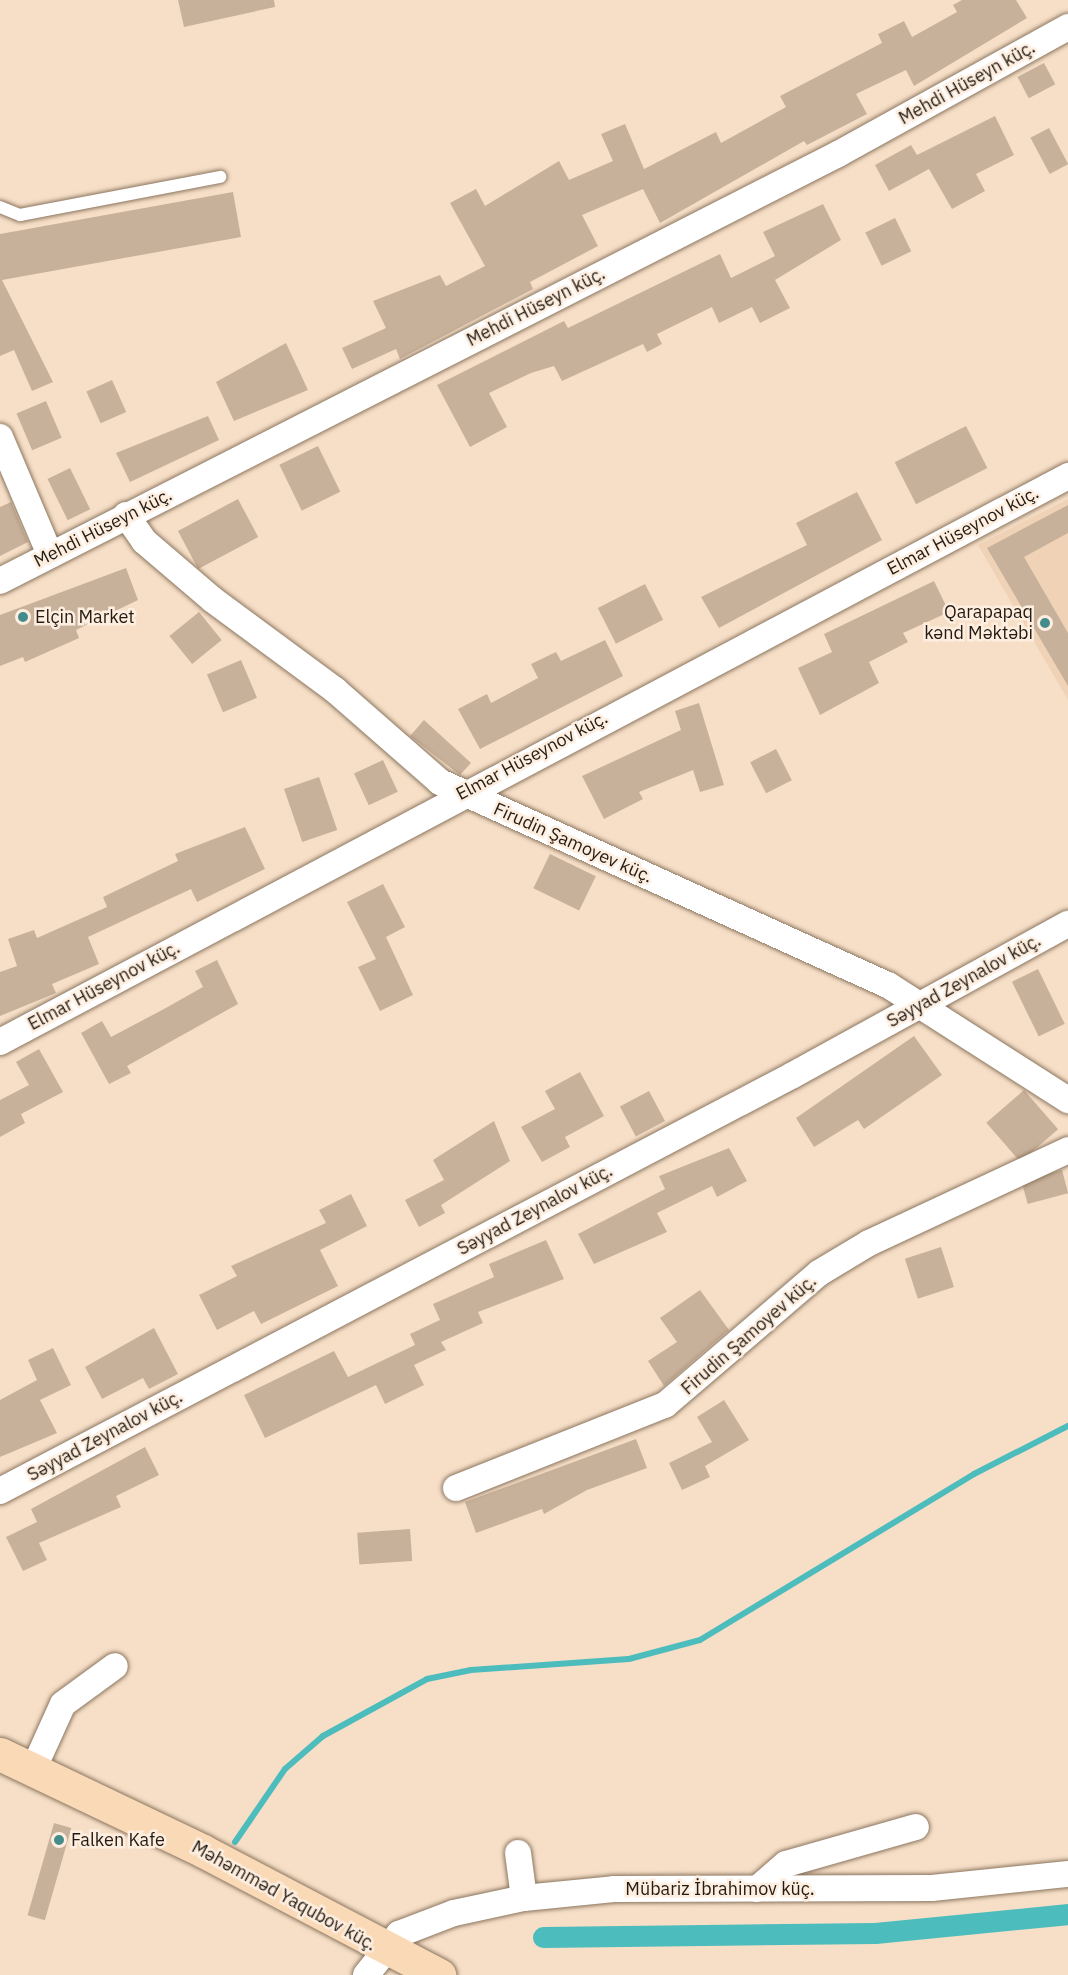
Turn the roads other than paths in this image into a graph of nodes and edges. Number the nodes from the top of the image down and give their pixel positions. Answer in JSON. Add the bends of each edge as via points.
{"nodes":[{"id":1,"x":1068,"y":27,"type":"edge"},
{"id":2,"x":220,"y":177,"type":"dead end"},
{"id":3,"x":0,"y":207,"type":"edge"},
{"id":4,"x":0,"y":436,"type":"edge"},
{"id":5,"x":1068,"y":476,"type":"edge"},
{"id":6,"x":126,"y":515,"type":"junction"},
{"id":7,"x":50,"y":555,"type":"junction"},
{"id":8,"x":0,"y":581,"type":"edge"},
{"id":9,"x":461,"y":793,"type":"junction"},
{"id":10,"x":1068,"y":924,"type":"edge"},
{"id":11,"x":920,"y":1004,"type":"junction"},
{"id":12,"x":0,"y":1042,"type":"edge"},
{"id":13,"x":1068,"y":1100,"type":"edge"},
{"id":14,"x":1068,"y":1150,"type":"edge"},
{"id":15,"x":456,"y":1488,"type":"dead end"},
{"id":16,"x":0,"y":1491,"type":"edge"},
{"id":17,"x":115,"y":1666,"type":"dead end"},
{"id":18,"x":0,"y":1754,"type":"edge"},
{"id":19,"x":33,"y":1770,"type":"junction"},
{"id":20,"x":916,"y":1827,"type":"dead end"},
{"id":21,"x":518,"y":1853,"type":"dead end"},
{"id":22,"x":1068,"y":1874,"type":"edge"},
{"id":23,"x":757,"y":1889,"type":"junction"},
{"id":24,"x":524,"y":1898,"type":"junction"},
{"id":25,"x":375,"y":1962,"type":"edge"},
{"id":26,"x":439,"y":1975,"type":"edge"}],
"edges":[{"from":1,"to":6,"type":"street","name":"Mehdi Hüseyn küç.","via":[[838,154]]},
{"from":2,"to":3,"type":"lane","via":[[20,215]]},
{"from":4,"to":7,"type":"street"},
{"from":5,"to":9,"type":"street","name":"Elmar Hüseynov küç."},
{"from":6,"to":7,"type":"street","name":"Mehdi Hüseyn küç."},
{"from":6,"to":9,"type":"street","name":"Firudin Şamoyev küç.","via":[[144,541],[213,600],[335,690],[424,770]]},
{"from":7,"to":8,"type":"street","name":"Mehdi Hüseyn küç."},
{"from":9,"to":11,"type":"street","name":"Firudin Şamoyev küç.","via":[[784,936]]},
{"from":9,"to":12,"type":"street","name":"Elmar Hüseynov küç."},
{"from":10,"to":11,"type":"street","name":"Səyyad Zeynalov küç."},
{"from":11,"to":13,"type":"street","name":"Firudin Şamoyev küç."},
{"from":11,"to":16,"type":"street","name":"Səyyad Zeynalov küç.","via":[[794,1076]]},
{"from":14,"to":15,"type":"street","name":"Firudin Şamoyev küç.","via":[[869,1243],[819,1273],[665,1405]]},
{"from":17,"to":19,"type":"street","via":[[63,1704]]},
{"from":18,"to":19,"type":"main road","name":"Məhəmməd Yaqubov küç."},
{"from":19,"to":25,"type":"main road","name":"Məhəmməd Yaqubov küç.","via":[[246,1873]]},
{"from":20,"to":23,"type":"street","via":[[786,1864]]},
{"from":21,"to":24,"type":"street"},
{"from":22,"to":23,"type":"street","name":"Mübariz İbrahimov küç.","via":[[932,1888]]},
{"from":23,"to":24,"type":"street","name":"Mübariz İbrahimov küç.","via":[[614,1889]]},
{"from":24,"to":25,"type":"street","name":"Mübariz İbrahimov küç.","via":[[415,1927]]},
{"from":25,"to":26,"type":"main road","name":"Məhəmməd Yaqubov küç."}]}
